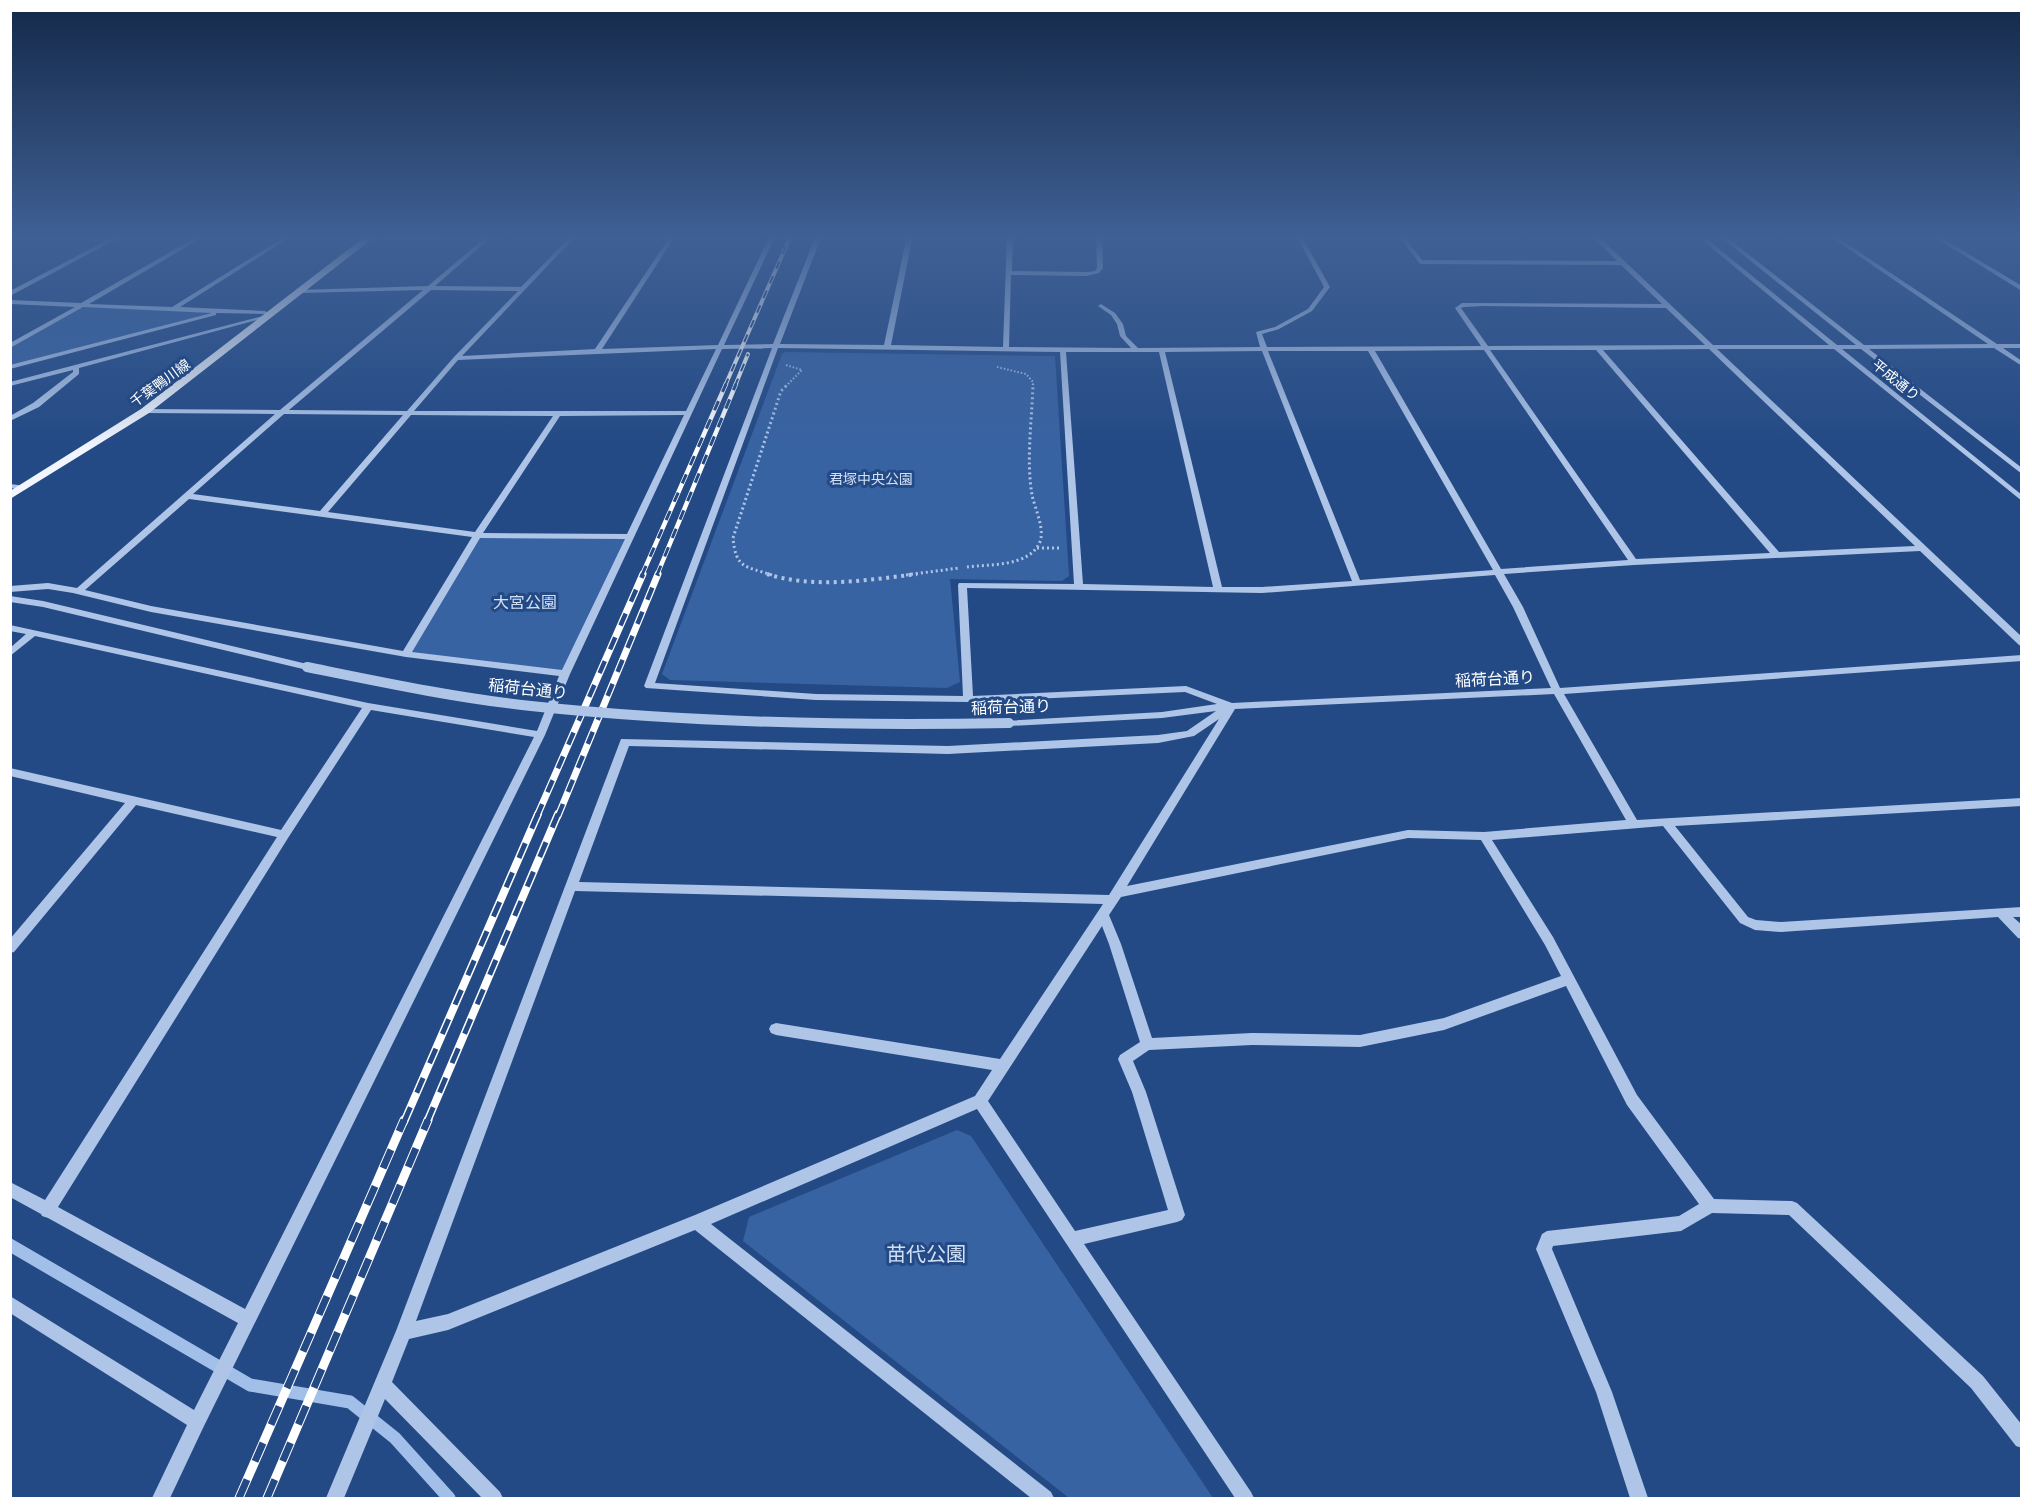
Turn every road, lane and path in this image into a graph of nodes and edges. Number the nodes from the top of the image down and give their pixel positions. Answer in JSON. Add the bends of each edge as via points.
{"nodes":[{"id":1,"x":70,"y":305,"type":"edge"},
{"id":2,"x":179,"y":305,"type":"edge"},
{"id":3,"x":280,"y":305,"type":"edge"},
{"id":4,"x":408,"y":305,"type":"edge"},
{"id":5,"x":507,"y":305,"type":"edge"},
{"id":6,"x":627,"y":305,"type":"edge"},
{"id":7,"x":739,"y":305,"type":"edge"},
{"id":8,"x":792,"y":305,"type":"edge"},
{"id":9,"x":896,"y":305,"type":"edge"},
{"id":10,"x":1006,"y":305,"type":"edge"},
{"id":11,"x":1313,"y":305,"type":"edge"},
{"id":12,"x":1461,"y":305,"type":"edge"},
{"id":13,"x":1548,"y":305,"type":"edge"},
{"id":14,"x":1785,"y":305,"type":"edge"},
{"id":15,"x":1809,"y":305,"type":"edge"},
{"id":16,"x":1934,"y":305,"type":"edge"},
{"id":17,"x":80,"y":306,"type":"junction"},
{"id":18,"x":1101,"y":306,"type":"dead end"},
{"id":19,"x":1667,"y":306,"type":"joint"},
{"id":20,"x":173,"y":309,"type":"junction"},
{"id":21,"x":223,"y":312,"type":"junction"},
{"id":22,"x":268,"y":315,"type":"junction"},
{"id":23,"x":1834,"y":345,"type":"junction"},
{"id":24,"x":10,"y":346,"type":"edge"},
{"id":25,"x":776,"y":346,"type":"junction"},
{"id":26,"x":1708,"y":346,"type":"junction"},
{"id":27,"x":1860,"y":346,"type":"junction"},
{"id":28,"x":2022,"y":346,"type":"edge"},
{"id":29,"x":887,"y":347,"type":"junction"},
{"id":30,"x":1006,"y":347,"type":"junction"},
{"id":31,"x":1597,"y":347,"type":"junction"},
{"id":32,"x":1996,"y":347,"type":"junction"},
{"id":33,"x":719,"y":348,"type":"junction"},
{"id":34,"x":1266,"y":348,"type":"junction"},
{"id":35,"x":1370,"y":348,"type":"junction"},
{"id":36,"x":1487,"y":348,"type":"junction"},
{"id":37,"x":1063,"y":350,"type":"junction"},
{"id":38,"x":597,"y":351,"type":"junction"},
{"id":39,"x":1137,"y":351,"type":"junction"},
{"id":40,"x":1162,"y":352,"type":"junction"},
{"id":41,"x":456,"y":358,"type":"junction"},
{"id":42,"x":769,"y":364,"type":"junction"},
{"id":43,"x":2022,"y":364,"type":"edge"},
{"id":44,"x":10,"y":367,"type":"edge"},
{"id":45,"x":75,"y":367,"type":"junction"},
{"id":46,"x":990,"y":367,"type":"dead end"},
{"id":47,"x":10,"y":384,"type":"edge"},
{"id":48,"x":145,"y":411,"type":"junction"},
{"id":49,"x":281,"y":413,"type":"junction"},
{"id":50,"x":410,"y":413,"type":"junction"},
{"id":51,"x":688,"y":413,"type":"junction"},
{"id":52,"x":558,"y":414,"type":"junction"},
{"id":53,"x":10,"y":418,"type":"edge"},
{"id":54,"x":2022,"y":472,"type":"edge"},
{"id":55,"x":10,"y":486,"type":"edge"},
{"id":56,"x":23,"y":488,"type":"junction"},
{"id":57,"x":10,"y":496,"type":"edge"},
{"id":58,"x":187,"y":496,"type":"junction"},
{"id":59,"x":2022,"y":499,"type":"edge"},
{"id":60,"x":322,"y":514,"type":"junction"},
{"id":61,"x":477,"y":535,"type":"junction"},
{"id":62,"x":631,"y":537,"type":"junction"},
{"id":63,"x":1920,"y":548,"type":"junction"},
{"id":64,"x":1777,"y":555,"type":"junction"},
{"id":65,"x":1634,"y":562,"type":"junction"},
{"id":66,"x":1497,"y":571,"type":"junction"},
{"id":67,"x":1357,"y":583,"type":"junction"},
{"id":68,"x":1079,"y":587,"type":"junction"},
{"id":69,"x":10,"y":589,"type":"edge"},
{"id":70,"x":1218,"y":589,"type":"junction"},
{"id":71,"x":78,"y":592,"type":"junction"},
{"id":72,"x":10,"y":599,"type":"edge"},
{"id":73,"x":10,"y":628,"type":"edge"},
{"id":74,"x":33,"y":633,"type":"junction"},
{"id":75,"x":2022,"y":643,"type":"edge"},
{"id":76,"x":10,"y":654,"type":"edge"},
{"id":77,"x":406,"y":654,"type":"junction"},
{"id":78,"x":2022,"y":658,"type":"edge"},
{"id":79,"x":565,"y":674,"type":"junction"},
{"id":80,"x":1557,"y":690,"type":"junction"},
{"id":81,"x":968,"y":699,"type":"junction"},
{"id":82,"x":368,"y":706,"type":"junction"},
{"id":83,"x":1231,"y":706,"type":"junction"},
{"id":84,"x":540,"y":735,"type":"junction"},
{"id":85,"x":10,"y":772,"type":"edge"},
{"id":86,"x":134,"y":801,"type":"junction"},
{"id":87,"x":2022,"y":802,"type":"edge"},
{"id":88,"x":1666,"y":822,"type":"junction"},
{"id":89,"x":1634,"y":824,"type":"junction"},
{"id":90,"x":284,"y":835,"type":"junction"},
{"id":91,"x":1484,"y":836,"type":"junction"},
{"id":92,"x":573,"y":886,"type":"junction"},
{"id":93,"x":1115,"y":896,"type":"junction"},
{"id":94,"x":2001,"y":912,"type":"junction"},
{"id":95,"x":2022,"y":912,"type":"edge"},
{"id":96,"x":1103,"y":915,"type":"junction"},
{"id":97,"x":2022,"y":934,"type":"edge"},
{"id":98,"x":10,"y":948,"type":"edge"},
{"id":99,"x":1569,"y":979,"type":"junction"},
{"id":100,"x":776,"y":1029,"type":"dead end"},
{"id":101,"x":1147,"y":1044,"type":"junction"},
{"id":102,"x":1003,"y":1066,"type":"junction"},
{"id":103,"x":980,"y":1101,"type":"junction"},
{"id":104,"x":10,"y":1189,"type":"edge"},
{"id":105,"x":1710,"y":1206,"type":"junction"},
{"id":106,"x":47,"y":1211,"type":"junction"},
{"id":107,"x":697,"y":1222,"type":"junction"},
{"id":108,"x":1072,"y":1239,"type":"junction"},
{"id":109,"x":10,"y":1304,"type":"edge"},
{"id":110,"x":248,"y":1320,"type":"junction"},
{"id":111,"x":404,"y":1332,"type":"junction"},
{"id":112,"x":382,"y":1385,"type":"junction"},
{"id":113,"x":197,"y":1422,"type":"junction"},
{"id":114,"x":2022,"y":1440,"type":"edge"},
{"id":115,"x":161,"y":1498,"type":"edge"},
{"id":116,"x":335,"y":1498,"type":"edge"},
{"id":117,"x":494,"y":1498,"type":"edge"},
{"id":118,"x":1045,"y":1498,"type":"edge"},
{"id":119,"x":1245,"y":1498,"type":"edge"},
{"id":120,"x":1639,"y":1498,"type":"edge"}],
"edges":[{"from":1,"to":17,"type":"street"},
{"from":2,"to":20,"type":"street"},
{"from":3,"to":22,"type":"main road","name":"千葉鴨川線"},
{"from":4,"to":49,"type":"street"},
{"from":5,"to":41,"type":"street"},
{"from":6,"to":38,"type":"street"},
{"from":7,"to":33,"type":"street"},
{"from":8,"to":25,"type":"street"},
{"from":9,"to":29,"type":"street"},
{"from":10,"to":30,"type":"street"},
{"from":11,"to":34,"type":"street","via":[[1276,328],[1258,333]]},
{"from":12,"to":36,"type":"street","via":[[1458,308]]},
{"from":13,"to":19,"type":"street"},
{"from":14,"to":23,"type":"street","name":"平成通り"},
{"from":15,"to":27,"type":"street","name":"平成通り"},
{"from":16,"to":32,"type":"street"},
{"from":17,"to":20,"type":"street"},
{"from":17,"to":24,"type":"street"},
{"from":18,"to":39,"type":"street","via":[[1113,314],[1122,336]]},
{"from":19,"to":26,"type":"street"},
{"from":20,"to":21,"type":"street"},
{"from":21,"to":22,"type":"street"},
{"from":21,"to":44,"type":"street"},
{"from":22,"to":45,"type":"street"},
{"from":22,"to":48,"type":"main road","name":"千葉鴨川線"},
{"from":23,"to":26,"type":"street"},
{"from":23,"to":27,"type":"street"},
{"from":23,"to":59,"type":"street","name":"平成通り"},
{"from":25,"to":29,"type":"street"},
{"from":25,"to":33,"type":"street"},
{"from":25,"to":42,"type":"street"},
{"from":26,"to":31,"type":"street"},
{"from":26,"to":63,"type":"street"},
{"from":27,"to":32,"type":"street"},
{"from":27,"to":54,"type":"street","name":"平成通り"},
{"from":28,"to":32,"type":"street"},
{"from":29,"to":30,"type":"street"},
{"from":30,"to":37,"type":"street"},
{"from":31,"to":36,"type":"street"},
{"from":31,"to":64,"type":"street"},
{"from":32,"to":43,"type":"street"},
{"from":33,"to":38,"type":"street"},
{"from":33,"to":51,"type":"street"},
{"from":34,"to":35,"type":"street"},
{"from":34,"to":40,"type":"street"},
{"from":34,"to":67,"type":"street"},
{"from":35,"to":36,"type":"street"},
{"from":35,"to":66,"type":"street"},
{"from":36,"to":65,"type":"street"},
{"from":37,"to":39,"type":"street"},
{"from":37,"to":68,"type":"street"},
{"from":38,"to":41,"type":"street"},
{"from":39,"to":40,"type":"street"},
{"from":40,"to":70,"type":"street"},
{"from":41,"to":50,"type":"street"},
{"from":42,"to":46,"type":"path","via":[[802,370],[781,391],[733,538],[735,558],[766,575],[816,581],[1018,561],[1039,545],[1042,532],[1030,483],[1033,382],[1019,371]]},
{"from":42,"to":81,"type":"street","via":[[649,686],[816,697]]},
{"from":45,"to":47,"type":"street"},
{"from":45,"to":53,"type":"street","via":[[77,373],[36,405]]},
{"from":48,"to":49,"type":"street"},
{"from":48,"to":56,"type":"main road","name":"千葉鴨川線"},
{"from":49,"to":50,"type":"street"},
{"from":49,"to":58,"type":"street"},
{"from":50,"to":52,"type":"street"},
{"from":50,"to":60,"type":"street"},
{"from":51,"to":52,"type":"street"},
{"from":51,"to":62,"type":"street"},
{"from":52,"to":61,"type":"street"},
{"from":55,"to":56,"type":"street"},
{"from":56,"to":57,"type":"main road","name":"千葉鴨川線"},
{"from":58,"to":60,"type":"street"},
{"from":58,"to":71,"type":"street"},
{"from":60,"to":61,"type":"street"},
{"from":61,"to":62,"type":"street"},
{"from":61,"to":77,"type":"street"},
{"from":62,"to":79,"type":"street"},
{"from":63,"to":64,"type":"street"},
{"from":63,"to":75,"type":"street"},
{"from":64,"to":65,"type":"street"},
{"from":65,"to":66,"type":"street"},
{"from":66,"to":67,"type":"street"},
{"from":66,"to":80,"type":"street"},
{"from":67,"to":70,"type":"street"},
{"from":68,"to":70,"type":"street"},
{"from":68,"to":81,"type":"street","via":[[962,585]]},
{"from":69,"to":71,"type":"street","via":[[48,586]]},
{"from":71,"to":77,"type":"street","via":[[151,609]]},
{"from":72,"to":83,"type":"street","name":"稲荷台通り","bridge":true,"via":[[307,667],[530,706],[799,723],[1010,723],[1161,715]]},
{"from":73,"to":74,"type":"street"},
{"from":74,"to":76,"type":"street"},
{"from":74,"to":82,"type":"street"},
{"from":77,"to":79,"type":"street"},
{"from":78,"to":80,"type":"street","name":"稲荷台通り"},
{"from":79,"to":84,"type":"street"},
{"from":80,"to":83,"type":"street","name":"稲荷台通り"},
{"from":80,"to":89,"type":"street"},
{"from":81,"to":83,"type":"street","via":[[1186,689]]},
{"from":82,"to":84,"type":"street"},
{"from":82,"to":90,"type":"street"},
{"from":83,"to":92,"type":"street","via":[[1190,734],[1102,743],[948,750],[625,742]]},
{"from":83,"to":93,"type":"street"},
{"from":84,"to":110,"type":"street"},
{"from":85,"to":86,"type":"street"},
{"from":86,"to":90,"type":"street"},
{"from":86,"to":98,"type":"street"},
{"from":87,"to":88,"type":"street"},
{"from":88,"to":89,"type":"street"},
{"from":88,"to":94,"type":"street","via":[[1744,920],[1755,925],[1781,927]]},
{"from":89,"to":91,"type":"street"},
{"from":90,"to":106,"type":"street"},
{"from":91,"to":93,"type":"street","via":[[1408,834]]},
{"from":91,"to":99,"type":"street","via":[[1550,941]]},
{"from":92,"to":93,"type":"street"},
{"from":92,"to":111,"type":"street"},
{"from":93,"to":96,"type":"street"},
{"from":94,"to":95,"type":"street"},
{"from":94,"to":97,"type":"street"},
{"from":96,"to":101,"type":"street"},
{"from":96,"to":102,"type":"street"},
{"from":99,"to":101,"type":"street","via":[[1444,1024],[1360,1041],[1252,1039]]},
{"from":99,"to":105,"type":"street","via":[[1632,1100]]},
{"from":100,"to":102,"type":"street"},
{"from":101,"to":108,"type":"street","via":[[1125,1059],[1177,1215]]},
{"from":102,"to":103,"type":"street"},
{"from":103,"to":107,"type":"street"},
{"from":103,"to":108,"type":"street"},
{"from":104,"to":106,"type":"street"},
{"from":105,"to":114,"type":"street","via":[[1792,1208],[1977,1382]]},
{"from":105,"to":120,"type":"street","via":[[1681,1223],[1547,1239],[1545,1249],[1604,1392]]},
{"from":106,"to":110,"type":"street"},
{"from":107,"to":111,"type":"street","via":[[448,1322]]},
{"from":107,"to":118,"type":"street"},
{"from":108,"to":119,"type":"street"},
{"from":109,"to":113,"type":"street"},
{"from":110,"to":113,"type":"street"},
{"from":111,"to":112,"type":"street"},
{"from":112,"to":116,"type":"street"},
{"from":112,"to":117,"type":"street"},
{"from":113,"to":115,"type":"street"}]}
